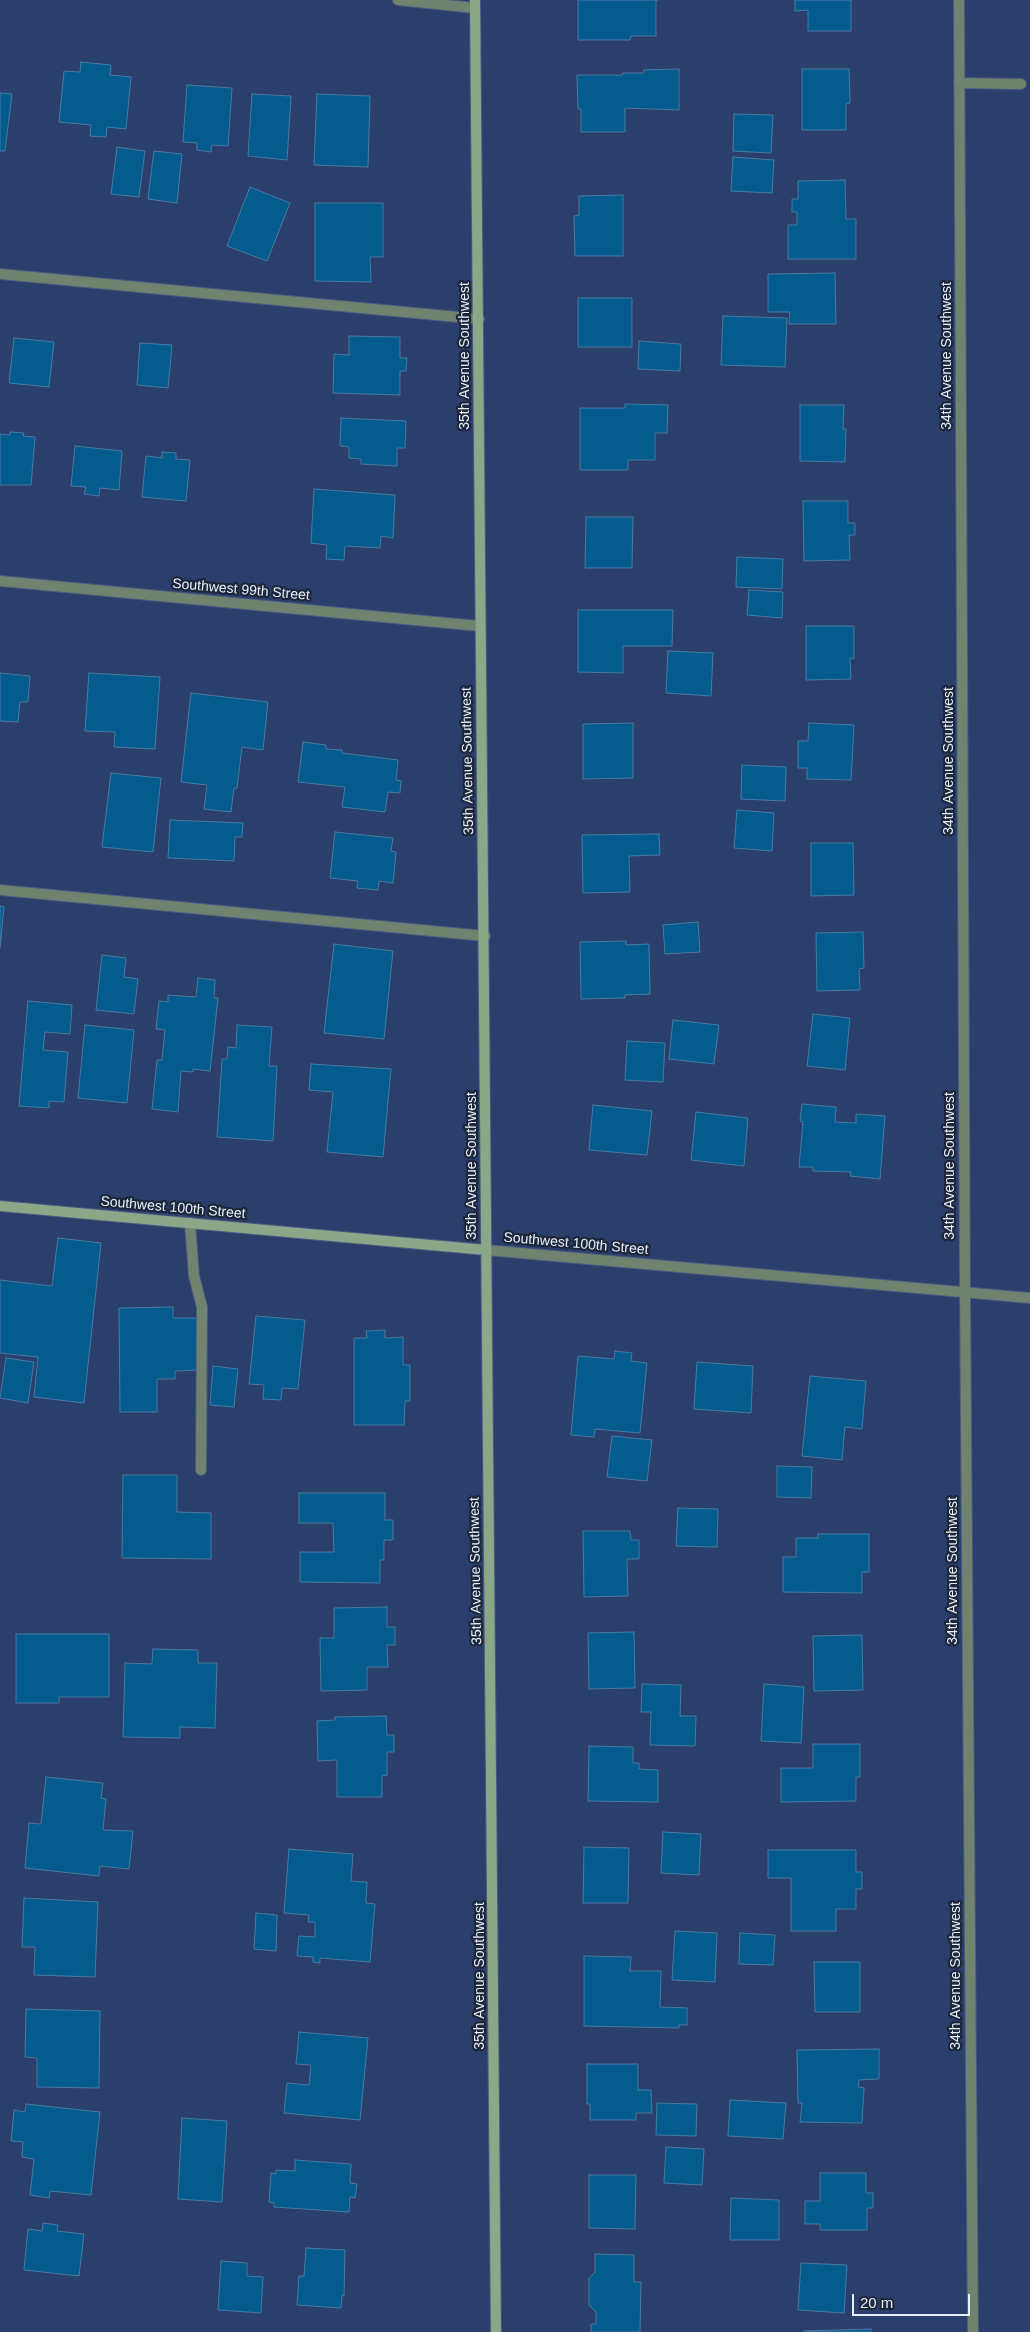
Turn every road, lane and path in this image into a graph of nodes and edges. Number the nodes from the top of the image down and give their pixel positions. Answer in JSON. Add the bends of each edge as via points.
{"nodes":[{"id":1,"x":398,"y":0,"type":"edge"},
{"id":2,"x":959,"y":0,"type":"edge"},
{"id":3,"x":475,"y":4,"type":"edge"},
{"id":4,"x":959,"y":83,"type":"junction"},
{"id":5,"x":1021,"y":84,"type":"dead end"},
{"id":6,"x":0,"y":274,"type":"edge"},
{"id":7,"x":479,"y":320,"type":"junction"},
{"id":8,"x":0,"y":581,"type":"edge"},
{"id":9,"x":479,"y":626,"type":"junction"},
{"id":10,"x":0,"y":890,"type":"edge"},
{"id":11,"x":485,"y":936,"type":"junction"},
{"id":12,"x":0,"y":1206,"type":"edge"},
{"id":13,"x":190,"y":1223,"type":"junction"},
{"id":14,"x":486,"y":1250,"type":"junction"},
{"id":15,"x":965,"y":1292,"type":"junction"},
{"id":16,"x":1030,"y":1298,"type":"edge"},
{"id":17,"x":201,"y":1470,"type":"dead end"},
{"id":18,"x":496,"y":2332,"type":"edge"},
{"id":19,"x":973,"y":2332,"type":"edge"}],
"edges":[{"from":1,"to":3,"type":"street"},
{"from":2,"to":4,"type":"street","name":"34th Avenue Southwest"},
{"from":3,"to":7,"type":"street","name":"35th Avenue Southwest"},
{"from":4,"to":5,"type":"street"},
{"from":4,"to":15,"type":"street","name":"34th Avenue Southwest"},
{"from":6,"to":7,"type":"street"},
{"from":7,"to":9,"type":"street","name":"35th Avenue Southwest"},
{"from":8,"to":9,"type":"street","name":"Southwest 99th Street"},
{"from":9,"to":11,"type":"street","name":"35th Avenue Southwest"},
{"from":10,"to":11,"type":"street"},
{"from":11,"to":14,"type":"street","name":"35th Avenue Southwest"},
{"from":12,"to":13,"type":"street","name":"Southwest 100th Street"},
{"from":13,"to":14,"type":"street","name":"Southwest 100th Street"},
{"from":13,"to":17,"type":"street","via":[[194,1276],[202,1307]]},
{"from":14,"to":15,"type":"street","name":"Southwest 100th Street"},
{"from":14,"to":18,"type":"street","name":"35th Avenue Southwest"},
{"from":15,"to":16,"type":"street","name":"Southwest 100th Street"},
{"from":15,"to":19,"type":"street","name":"34th Avenue Southwest"}]}
